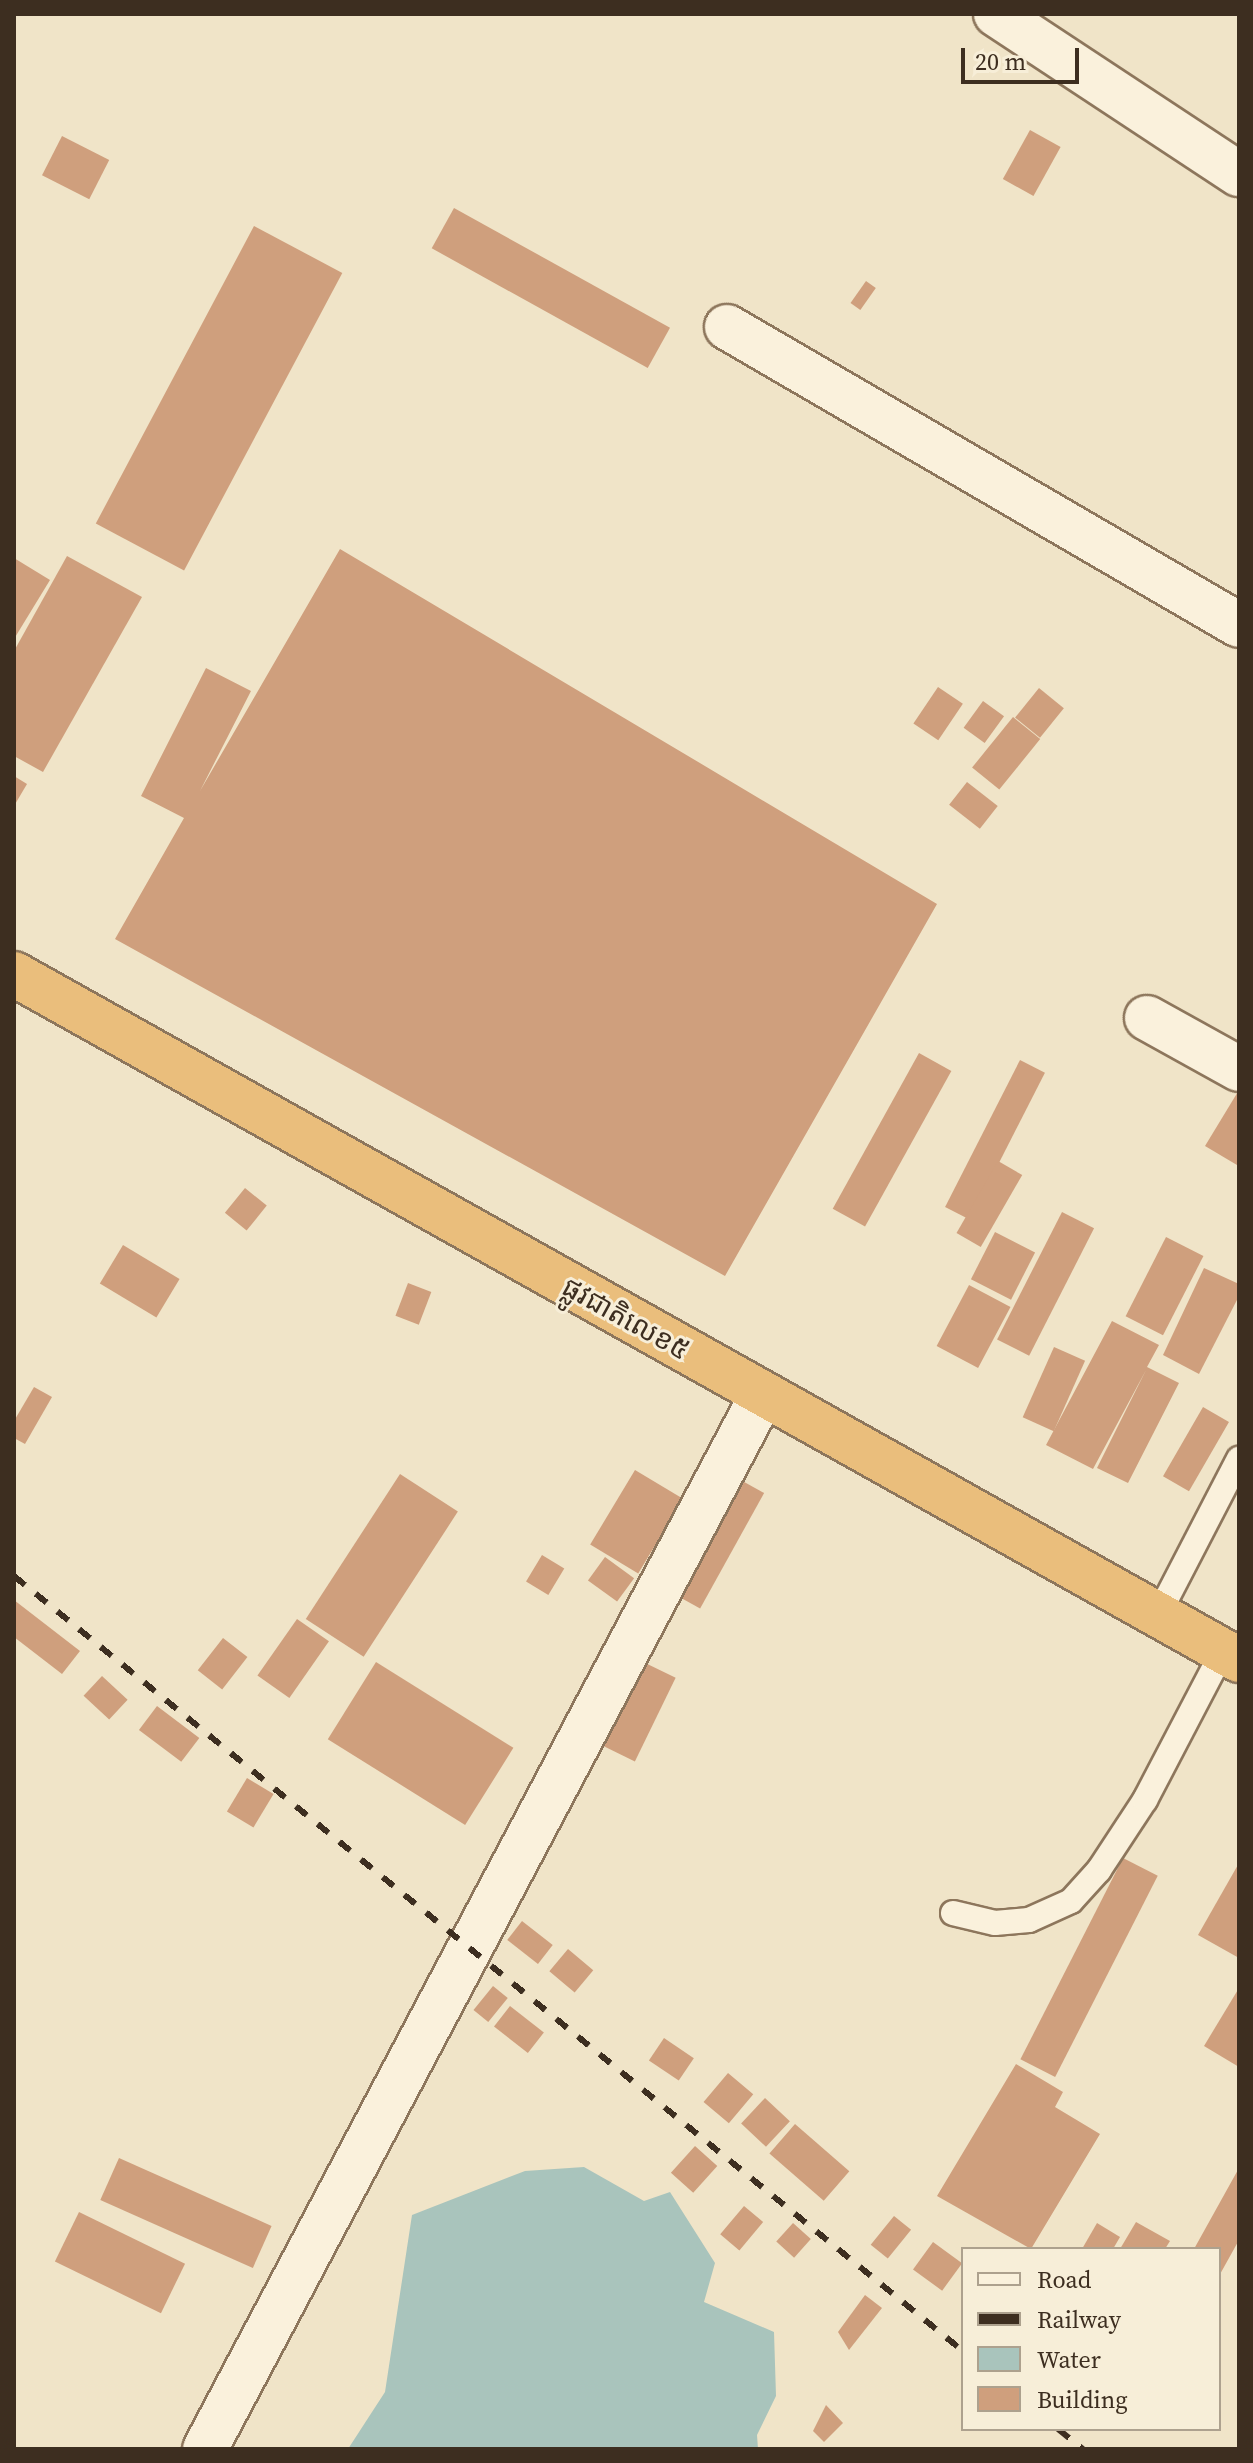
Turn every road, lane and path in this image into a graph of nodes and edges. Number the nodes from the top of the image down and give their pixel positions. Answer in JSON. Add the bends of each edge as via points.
{"nodes":[{"id":1,"x":996,"y":14,"type":"edge"},
{"id":2,"x":1239,"y":174,"type":"edge"},
{"id":3,"x":727,"y":327,"type":"dead end"},
{"id":4,"x":1239,"y":625,"type":"edge"},
{"id":5,"x":14,"y":974,"type":"edge"},
{"id":6,"x":1147,"y":1018,"type":"dead end"},
{"id":7,"x":1239,"y":1069,"type":"edge"},
{"id":8,"x":763,"y":1394,"type":"junction"},
{"id":9,"x":1239,"y":1459,"type":"edge"},
{"id":10,"x":1158,"y":1615,"type":"junction"},
{"id":11,"x":1231,"y":1656,"type":"edge"},
{"id":12,"x":953,"y":1913,"type":"dead end"},
{"id":13,"x":205,"y":2449,"type":"edge"}],
"edges":[{"from":1,"to":2,"type":"street"},
{"from":3,"to":4,"type":"street"},
{"from":5,"to":8,"type":"highway","name":"ផ្លូវជាតិលេខ៥"},
{"from":6,"to":7,"type":"street"},
{"from":8,"to":10,"type":"highway","name":"ផ្លូវជាតិលេខ៥"},
{"from":8,"to":13,"type":"street"},
{"from":9,"to":10,"type":"lane"},
{"from":10,"to":11,"type":"highway","name":"ផ្លូវជាតិលេខ៥"},
{"from":11,"to":12,"type":"lane","via":[[1145,1800],[1099,1870],[1071,1901],[1029,1920],[995,1923]]}]}
